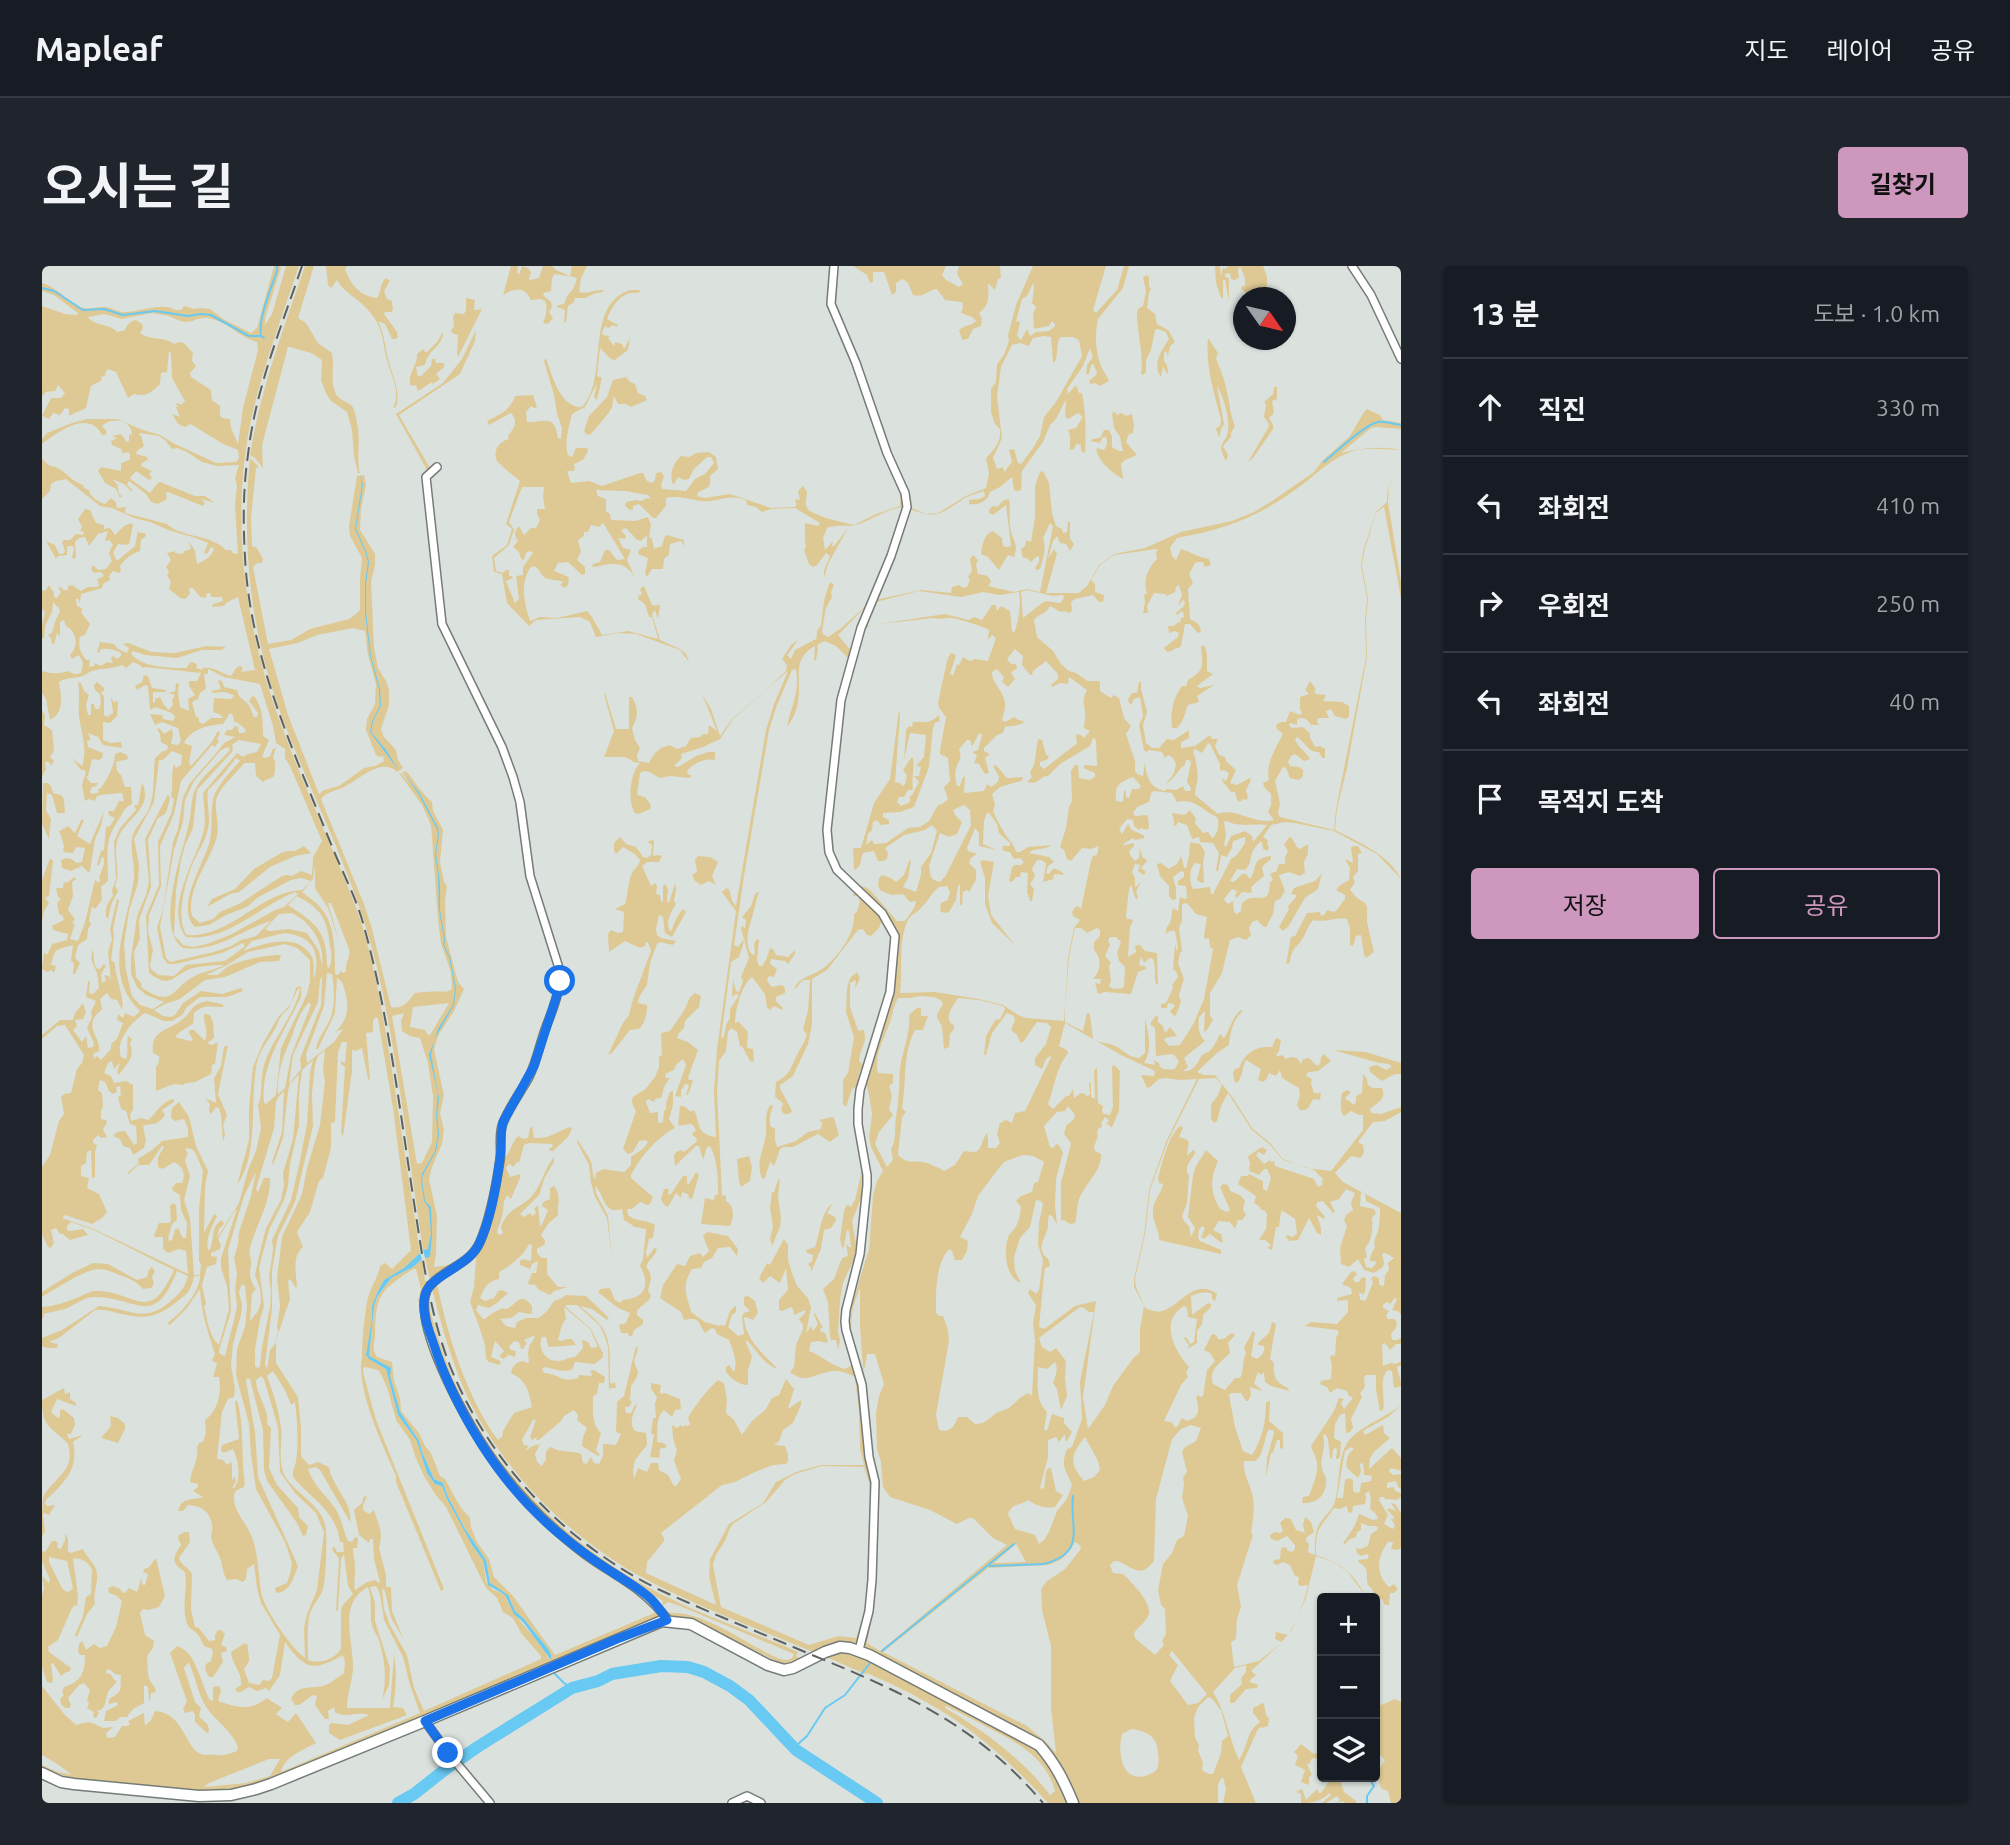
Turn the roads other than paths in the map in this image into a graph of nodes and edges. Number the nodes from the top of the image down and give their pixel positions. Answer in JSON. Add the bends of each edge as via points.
{"nodes":[{"id":1,"x":834,"y":266,"type":"edge"},
{"id":2,"x":1352,"y":266,"type":"edge"},
{"id":3,"x":1401,"y":359,"type":"edge"},
{"id":4,"x":437,"y":467,"type":"dead end"},
{"id":5,"x":667,"y":1620,"type":"junction"},
{"id":6,"x":859,"y":1650,"type":"junction"},
{"id":7,"x":425,"y":1721,"type":"junction"},
{"id":8,"x":42,"y":1773,"type":"edge"},
{"id":9,"x":490,"y":1803,"type":"edge"},
{"id":10,"x":732,"y":1803,"type":"edge"},
{"id":11,"x":761,"y":1803,"type":"edge"},
{"id":12,"x":1073,"y":1803,"type":"edge"}],
"edges":[{"from":1,"to":6,"type":"street","via":[[831,304],[907,507],[861,628],[841,699],[827,830],[837,870],[882,913],[895,936],[890,992],[860,1090],[858,1124],[867,1185],[860,1254],[846,1310],[875,1482],[869,1611]]},
{"from":2,"to":3,"type":"street"},
{"from":4,"to":5,"type":"street","via":[[426,477],[442,624],[513,777],[530,876],[560,981],[534,1066],[503,1122],[494,1193],[479,1245],[462,1264],[428,1288],[426,1319],[441,1368],[464,1415],[511,1483],[555,1530],[639,1589]]},
{"from":5,"to":6,"type":"main road","via":[[691,1624],[783,1670],[833,1649]]},
{"from":5,"to":7,"type":"main road"},
{"from":6,"to":12,"type":"main road","via":[[1039,1745],[1062,1777]]},
{"from":7,"to":8,"type":"main road","via":[[271,1784],[231,1795],[74,1784]]},
{"from":7,"to":9,"type":"street"},
{"from":10,"to":11,"type":"street","via":[[747,1796]]}]}
